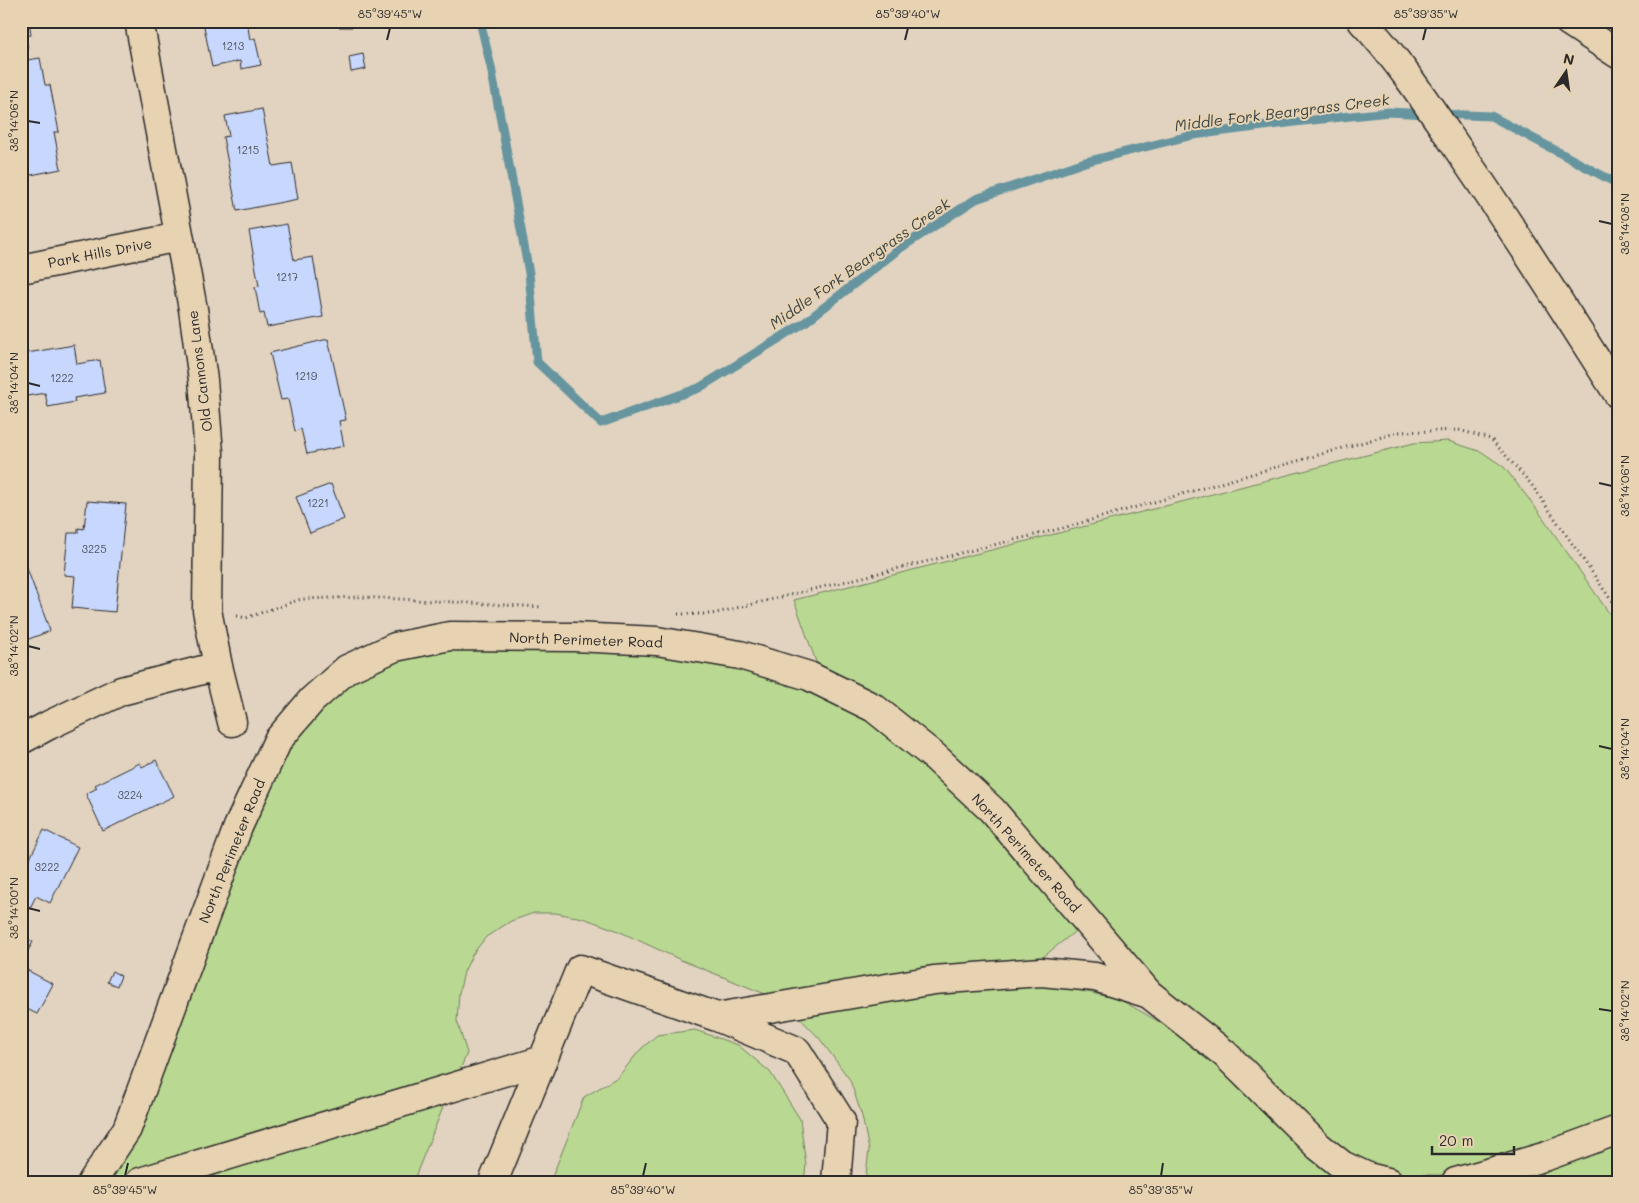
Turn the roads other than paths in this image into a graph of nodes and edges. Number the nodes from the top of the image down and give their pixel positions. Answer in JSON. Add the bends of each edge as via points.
{"nodes":[{"id":1,"x":139,"y":21,"type":"edge"},
{"id":2,"x":1568,"y":21,"type":"edge"},
{"id":3,"x":1368,"y":28,"type":"edge"},
{"id":4,"x":1618,"y":54,"type":"edge"},
{"id":5,"x":179,"y":237,"type":"junction"},
{"id":6,"x":21,"y":269,"type":"edge"},
{"id":7,"x":1618,"y":394,"type":"edge"},
{"id":8,"x":218,"y":666,"type":"junction"},
{"id":9,"x":232,"y":722,"type":"dead end"},
{"id":10,"x":21,"y":740,"type":"edge"},
{"id":11,"x":1149,"y":994,"type":"junction"},
{"id":12,"x":717,"y":1017,"type":"junction"},
{"id":13,"x":543,"y":1060,"type":"junction"},
{"id":14,"x":1618,"y":1130,"type":"edge"},
{"id":15,"x":92,"y":1182,"type":"edge"},
{"id":16,"x":140,"y":1182,"type":"edge"},
{"id":17,"x":493,"y":1182,"type":"edge"},
{"id":18,"x":836,"y":1182,"type":"edge"},
{"id":19,"x":1388,"y":1182,"type":"edge"},
{"id":20,"x":1456,"y":1182,"type":"edge"}],
"edges":[{"from":1,"to":5,"type":"main road","name":"Old Cannons Lane"},
{"from":2,"to":4,"type":"main road"},
{"from":3,"to":7,"type":"main road","via":[[1432,111],[1498,207]]},
{"from":5,"to":6,"type":"main road","name":"Park Hills Drive"},
{"from":5,"to":8,"type":"main road","name":"Old Cannons Lane","via":[[203,380],[209,453],[206,610]]},
{"from":8,"to":9,"type":"main road","name":"Old Cannons Lane"},
{"from":8,"to":10,"type":"main road","via":[[121,691]]},
{"from":11,"to":12,"type":"main road","via":[[1095,977],[1041,972],[934,980]]},
{"from":11,"to":15,"type":"main road","name":"North Perimeter Road","via":[[992,810],[936,757],[874,708],[810,676],[740,655],[657,641],[450,636],[395,647],[347,669],[312,700],[278,740],[238,827],[127,1129]]},
{"from":11,"to":19,"type":"main road","name":"North Perimeter Road","via":[[1225,1054],[1324,1151],[1342,1165]]},
{"from":12,"to":13,"type":"main road","via":[[580,969]]},
{"from":12,"to":18,"type":"main road","via":[[797,1051],[841,1121]]},
{"from":13,"to":16,"type":"main road"},
{"from":13,"to":17,"type":"main road"},
{"from":14,"to":20,"type":"main road","via":[[1547,1156]]}]}
